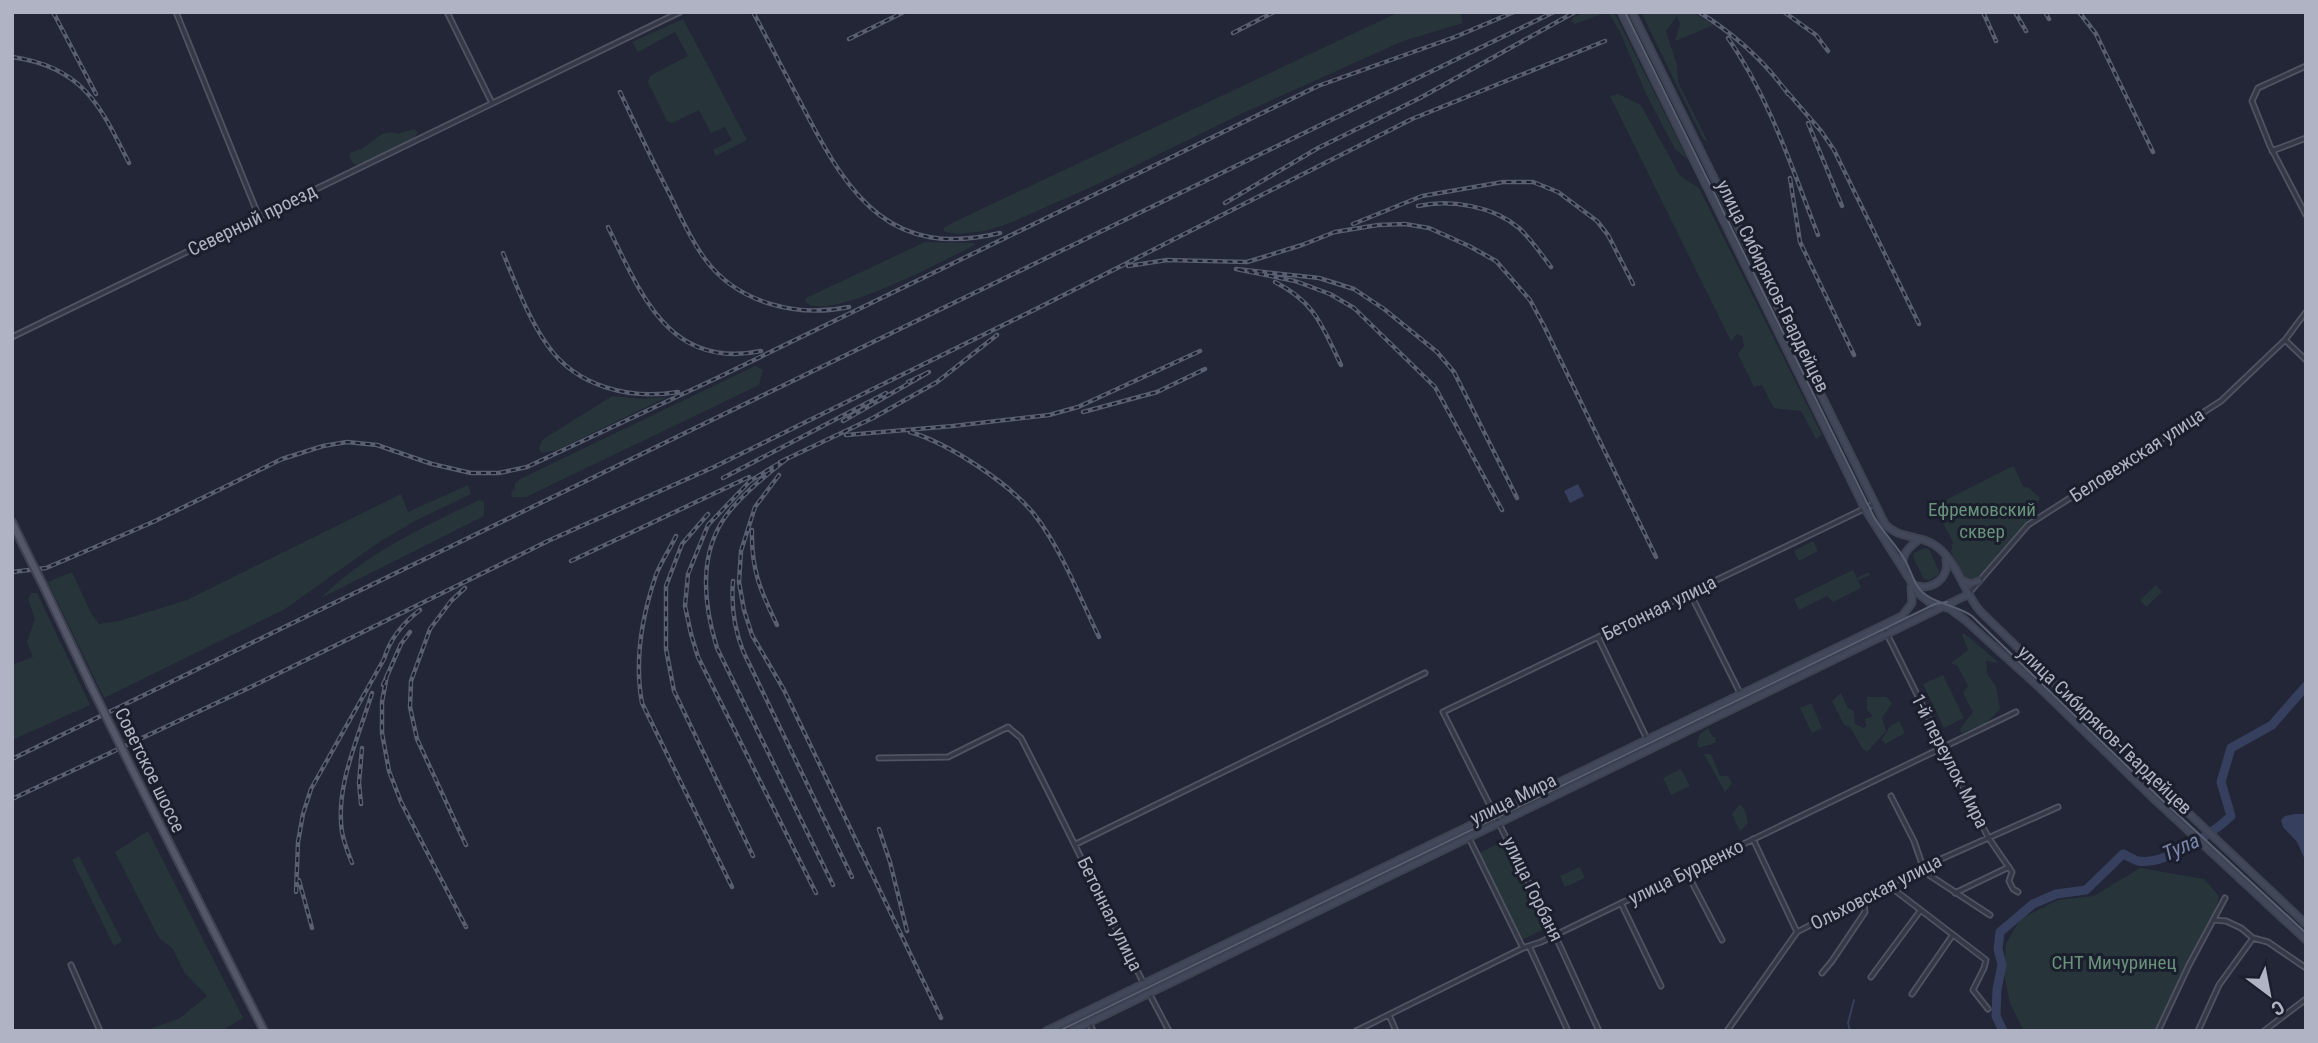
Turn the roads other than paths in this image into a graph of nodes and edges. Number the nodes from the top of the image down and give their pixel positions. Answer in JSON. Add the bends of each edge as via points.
{"nodes":[{"id":1,"x":176,"y":12,"type":"edge"},
{"id":2,"x":447,"y":12,"type":"edge"},
{"id":3,"x":680,"y":12,"type":"edge"},
{"id":4,"x":1621,"y":12,"type":"edge"},
{"id":5,"x":1632,"y":12,"type":"edge"},
{"id":6,"x":2306,"y":66,"type":"edge"},
{"id":7,"x":492,"y":103,"type":"junction"},
{"id":8,"x":2306,"y":138,"type":"edge"},
{"id":9,"x":2272,"y":151,"type":"junction"},
{"id":10,"x":2306,"y":215,"type":"edge"},
{"id":11,"x":259,"y":217,"type":"junction"},
{"id":12,"x":2306,"y":312,"type":"edge"},
{"id":13,"x":12,"y":337,"type":"edge"},
{"id":14,"x":2285,"y":340,"type":"junction"},
{"id":15,"x":2306,"y":360,"type":"edge"},
{"id":16,"x":1807,"y":369,"type":"junction"},
{"id":17,"x":1799,"y":373,"type":"junction"},
{"id":18,"x":1874,"y":504,"type":"junction"},
{"id":19,"x":1865,"y":509,"type":"junction"},
{"id":20,"x":12,"y":523,"type":"edge"},
{"id":21,"x":1920,"y":540,"type":"junction"},
{"id":22,"x":1945,"y":556,"type":"junction"},
{"id":23,"x":1903,"y":570,"type":"junction"},
{"id":24,"x":1959,"y":576,"type":"junction"},
{"id":25,"x":1909,"y":581,"type":"junction"},
{"id":26,"x":1979,"y":581,"type":"junction"},
{"id":27,"x":1690,"y":593,"type":"junction"},
{"id":28,"x":1968,"y":594,"type":"junction"},
{"id":29,"x":1944,"y":607,"type":"junction"},
{"id":30,"x":1883,"y":625,"type":"junction"},
{"id":31,"x":1888,"y":635,"type":"junction"},
{"id":32,"x":1598,"y":637,"type":"junction"},
{"id":33,"x":1425,"y":673,"type":"dead end"},
{"id":34,"x":1741,"y":695,"type":"junction"},
{"id":35,"x":1443,"y":712,"type":"joint"},
{"id":36,"x":2015,"y":712,"type":"dead end"},
{"id":37,"x":1648,"y":740,"type":"junction"},
{"id":38,"x":1943,"y":747,"type":"junction"},
{"id":39,"x":879,"y":758,"type":"dead end"},
{"id":40,"x":1891,"y":796,"type":"dead end"},
{"id":41,"x":2058,"y":807,"type":"dead end"},
{"id":42,"x":1496,"y":813,"type":"junction"},
{"id":43,"x":1500,"y":823,"type":"junction"},
{"id":44,"x":1988,"y":837,"type":"junction"},
{"id":45,"x":1469,"y":838,"type":"junction"},
{"id":46,"x":1753,"y":839,"type":"junction"},
{"id":47,"x":1076,"y":844,"type":"junction"},
{"id":48,"x":1923,"y":867,"type":"junction"},
{"id":49,"x":2009,"y":867,"type":"junction"},
{"id":50,"x":1686,"y":871,"type":"junction"},
{"id":51,"x":1888,"y":885,"type":"junction"},
{"id":52,"x":2018,"y":892,"type":"dead end"},
{"id":53,"x":1955,"y":893,"type":"junction"},
{"id":54,"x":1863,"y":897,"type":"junction"},
{"id":55,"x":2225,"y":898,"type":"dead end"},
{"id":56,"x":1621,"y":903,"type":"junction"},
{"id":57,"x":1920,"y":911,"type":"junction"},
{"id":58,"x":1990,"y":915,"type":"dead end"},
{"id":59,"x":2214,"y":920,"type":"junction"},
{"id":60,"x":2306,"y":924,"type":"edge"},
{"id":61,"x":1797,"y":932,"type":"junction"},
{"id":62,"x":1555,"y":935,"type":"junction"},
{"id":63,"x":1952,"y":936,"type":"junction"},
{"id":64,"x":2253,"y":938,"type":"junction"},
{"id":65,"x":1722,"y":940,"type":"dead end"},
{"id":66,"x":2306,"y":940,"type":"edge"},
{"id":67,"x":1529,"y":946,"type":"junction"},
{"id":68,"x":1523,"y":948,"type":"junction"},
{"id":69,"x":71,"y":965,"type":"dead end"},
{"id":70,"x":2306,"y":968,"type":"edge"},
{"id":71,"x":1822,"y":973,"type":"dead end"},
{"id":72,"x":1871,"y":977,"type":"dead end"},
{"id":73,"x":1144,"y":984,"type":"junction"},
{"id":74,"x":1661,"y":986,"type":"dead end"},
{"id":75,"x":1149,"y":993,"type":"junction"},
{"id":76,"x":1912,"y":994,"type":"dead end"},
{"id":77,"x":2306,"y":999,"type":"edge"},
{"id":78,"x":1987,"y":1009,"type":"dead end"},
{"id":79,"x":1083,"y":1013,"type":"junction"},
{"id":80,"x":1389,"y":1015,"type":"junction"},
{"id":81,"x":1089,"y":1023,"type":"junction"},
{"id":82,"x":100,"y":1031,"type":"edge"},
{"id":83,"x":264,"y":1031,"type":"edge"},
{"id":84,"x":1046,"y":1031,"type":"edge"},
{"id":85,"x":1072,"y":1031,"type":"edge"},
{"id":86,"x":1093,"y":1031,"type":"edge"},
{"id":87,"x":1169,"y":1031,"type":"edge"},
{"id":88,"x":1356,"y":1031,"type":"edge"},
{"id":89,"x":1396,"y":1031,"type":"edge"},
{"id":90,"x":1568,"y":1031,"type":"edge"},
{"id":91,"x":1599,"y":1031,"type":"edge"},
{"id":92,"x":1727,"y":1031,"type":"edge"},
{"id":93,"x":2158,"y":1031,"type":"edge"},
{"id":94,"x":2198,"y":1031,"type":"edge"},
{"id":95,"x":2264,"y":1031,"type":"edge"}],
"edges":[{"from":1,"to":11,"type":"street"},
{"from":2,"to":7,"type":"street"},
{"from":3,"to":7,"type":"street","name":"Северный проезд"},
{"from":4,"to":17,"type":"main road","name":"улица Сибиряков-Гвардейцев"},
{"from":5,"to":16,"type":"main road","name":"улица Сибиряков-Гвардейцев"},
{"from":6,"to":9,"type":"street","via":[[2258,88],[2253,96],[2252,104]]},
{"from":7,"to":11,"type":"street","name":"Северный проезд"},
{"from":8,"to":9,"type":"street"},
{"from":9,"to":10,"type":"street"},
{"from":11,"to":13,"type":"street","name":"Северный проезд"},
{"from":12,"to":14,"type":"street","name":"Беловежская улица"},
{"from":14,"to":15,"type":"street"},
{"from":14,"to":26,"type":"street","name":"Беловежская улица","via":[[2221,401],[2028,525]]},
{"from":16,"to":17,"type":"main road"},
{"from":16,"to":18,"type":"main road","name":"улица Сибиряков-Гвардейцев"},
{"from":17,"to":19,"type":"main road","name":"улица Сибиряков-Гвардейцев"},
{"from":18,"to":19,"type":"street","name":"Бетонная улица"},
{"from":18,"to":21,"type":"main road","name":"улица Сибиряков-Гвардейцев","via":[[1889,528]]},
{"from":19,"to":23,"type":"main road","name":"улица Сибиряков-Гвардейцев"},
{"from":19,"to":27,"type":"street","name":"Бетонная улица"},
{"from":20,"to":83,"type":"main road","name":"Советское шоссе","bridge":true},
{"from":21,"to":22,"type":"main road","via":[[1934,544]]},
{"from":21,"to":23,"type":"main road","via":[[1905,554]]},
{"from":22,"to":24,"type":"main road","name":"улица Сибиряков-Гвардейцев"},
{"from":22,"to":25,"type":"main road","via":[[1945,575],[1937,583],[1918,587]]},
{"from":23,"to":25,"type":"main road"},
{"from":24,"to":26,"type":"main road","via":[[1971,584]]},
{"from":24,"to":28,"type":"main road","name":"улица Сибиряков-Гвардейцев"},
{"from":25,"to":29,"type":"main road","name":"улица Сибиряков-Гвардейцев","via":[[1919,594]]},
{"from":25,"to":30,"type":"main road","via":[[1913,594],[1908,610]]},
{"from":26,"to":28,"type":"street","name":"Беловежская улица"},
{"from":27,"to":32,"type":"street","name":"Бетонная улица"},
{"from":27,"to":34,"type":"street"},
{"from":28,"to":29,"type":"main road","name":"улица Мира"},
{"from":28,"to":60,"type":"main road","name":"улица Сибиряков-Гвардейцев","via":[[2049,680]]},
{"from":29,"to":31,"type":"main road","name":"улица Мира"},
{"from":29,"to":66,"type":"main road","name":"улица Сибиряков-Гвардейцев","via":[[2041,689]]},
{"from":30,"to":31,"type":"street","name":"1-й переулок Мира"},
{"from":30,"to":34,"type":"main road","name":"улица Мира"},
{"from":31,"to":38,"type":"street","name":"1-й переулок Мира"},
{"from":31,"to":43,"type":"main road","name":"улица Мира"},
{"from":32,"to":35,"type":"street","name":"Бетонная улица"},
{"from":32,"to":37,"type":"street"},
{"from":33,"to":47,"type":"street","name":"Бетонная улица"},
{"from":34,"to":37,"type":"main road","name":"улица Мира"},
{"from":35,"to":42,"type":"street","name":"улица Горбаня"},
{"from":36,"to":38,"type":"street","name":"улица Бурденко"},
{"from":37,"to":42,"type":"main road","name":"улица Мира"},
{"from":38,"to":44,"type":"street","name":"1-й переулок Мира"},
{"from":38,"to":46,"type":"street","name":"улица Бурденко"},
{"from":39,"to":47,"type":"street","name":"Бетонная улица","via":[[948,757],[1008,727],[1021,738]]},
{"from":40,"to":48,"type":"street"},
{"from":41,"to":44,"type":"street","name":"Ольховская улица"},
{"from":42,"to":43,"type":"street","name":"улица Горбаня"},
{"from":42,"to":73,"type":"main road","name":"улица Мира"},
{"from":43,"to":45,"type":"main road","name":"улица Мира"},
{"from":43,"to":62,"type":"street","name":"улица Горбаня"},
{"from":44,"to":48,"type":"street","name":"Ольховская улица"},
{"from":44,"to":49,"type":"street","name":"1-й переулок Мира"},
{"from":45,"to":68,"type":"street","name":"улица Горбаня"},
{"from":45,"to":75,"type":"main road","name":"улица Мира"},
{"from":46,"to":50,"type":"street","name":"улица Бурденко"},
{"from":46,"to":61,"type":"street"},
{"from":47,"to":73,"type":"street","name":"Бетонная улица"},
{"from":48,"to":51,"type":"street","name":"Ольховская улица"},
{"from":48,"to":53,"type":"street"},
{"from":49,"to":52,"type":"street","name":"1-й переулок Мира","via":[[2009,881]]},
{"from":49,"to":53,"type":"street"},
{"from":50,"to":56,"type":"street","name":"улица Бурденко"},
{"from":50,"to":65,"type":"street"},
{"from":51,"to":54,"type":"street","name":"Ольховская улица"},
{"from":51,"to":57,"type":"street"},
{"from":53,"to":58,"type":"street"},
{"from":54,"to":61,"type":"street","name":"Ольховская улица"},
{"from":54,"to":71,"type":"street","via":[[1866,912]]},
{"from":55,"to":59,"type":"street"},
{"from":56,"to":62,"type":"street","name":"улица Бурденко"},
{"from":56,"to":74,"type":"street"},
{"from":57,"to":63,"type":"street"},
{"from":57,"to":72,"type":"street"},
{"from":59,"to":64,"type":"street","via":[[2226,921]]},
{"from":59,"to":93,"type":"street"},
{"from":61,"to":92,"type":"street","name":"Ольховская улица"},
{"from":62,"to":67,"type":"street","name":"улица Бурденко"},
{"from":62,"to":91,"type":"street","name":"улица Горбаня"},
{"from":63,"to":76,"type":"street"},
{"from":63,"to":78,"type":"street","via":[[1986,960],[1973,990]]},
{"from":64,"to":70,"type":"street","via":[[2268,942]]},
{"from":64,"to":94,"type":"street","via":[[2219,985]]},
{"from":67,"to":68,"type":"street","name":"улица Бурденко"},
{"from":67,"to":90,"type":"street","name":"улица Горбаня"},
{"from":68,"to":80,"type":"street","name":"улица Бурденко"},
{"from":69,"to":82,"type":"street"},
{"from":73,"to":75,"type":"main road"},
{"from":73,"to":79,"type":"main road","name":"улица Мира"},
{"from":75,"to":81,"type":"main road","name":"улица Мира"},
{"from":75,"to":87,"type":"street"},
{"from":77,"to":95,"type":"street"},
{"from":79,"to":81,"type":"main road"},
{"from":79,"to":84,"type":"main road","name":"улица Мира"},
{"from":80,"to":88,"type":"street","name":"улица Бурденко"},
{"from":80,"to":89,"type":"street"},
{"from":81,"to":85,"type":"main road","name":"улица Мира"},
{"from":81,"to":86,"type":"street"}]}
